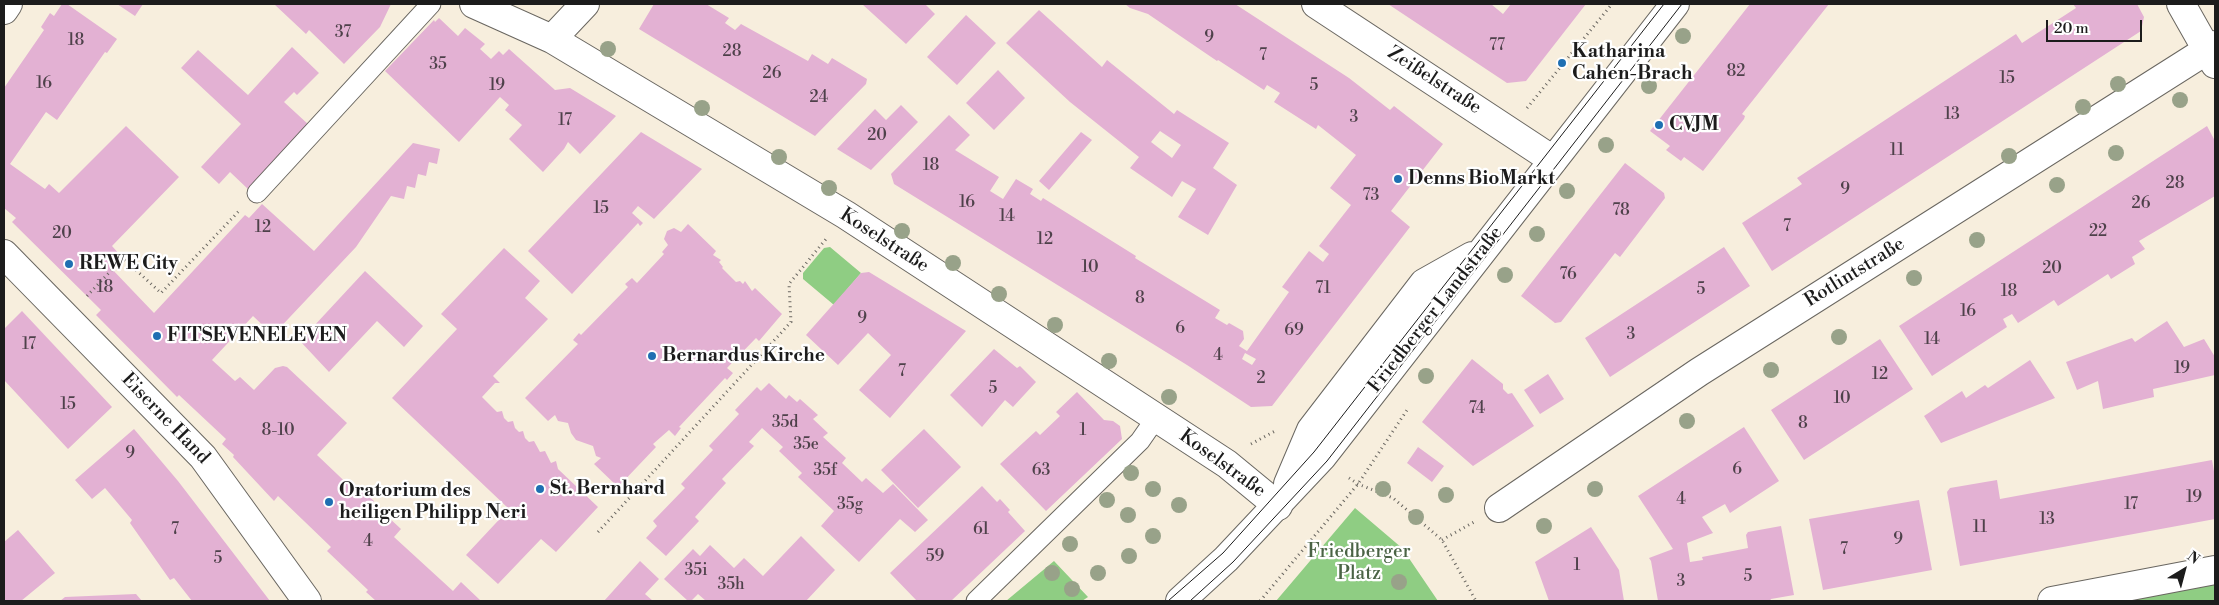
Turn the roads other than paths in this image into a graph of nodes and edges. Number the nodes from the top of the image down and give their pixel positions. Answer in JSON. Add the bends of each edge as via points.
{"nodes":[{"id":1,"x":8,"y":4,"type":"edge"},
{"id":2,"x":431,"y":4,"type":"edge"},
{"id":3,"x":474,"y":4,"type":"edge"},
{"id":4,"x":586,"y":4,"type":"edge"},
{"id":5,"x":1316,"y":4,"type":"edge"},
{"id":6,"x":1675,"y":4,"type":"edge"},
{"id":7,"x":2181,"y":4,"type":"edge"},
{"id":8,"x":4,"y":10,"type":"edge"},
{"id":9,"x":552,"y":40,"type":"junction"},
{"id":10,"x":2213,"y":53,"type":"edge"},
{"id":11,"x":1553,"y":160,"type":"junction"},
{"id":12,"x":257,"y":193,"type":"road end"},
{"id":13,"x":4,"y":254,"type":"edge"},
{"id":14,"x":1156,"y":418,"type":"junction"},
{"id":15,"x":1278,"y":506,"type":"junction"},
{"id":16,"x":1499,"y":508,"type":"road end"},
{"id":17,"x":2215,"y":570,"type":"edge"},
{"id":18,"x":307,"y":601,"type":"edge"},
{"id":19,"x":976,"y":601,"type":"edge"},
{"id":20,"x":1180,"y":601,"type":"edge"},
{"id":21,"x":2052,"y":601,"type":"edge"}],
"edges":[{"from":1,"to":8,"type":"street"},
{"from":2,"to":12,"type":"lane"},
{"from":3,"to":9,"type":"street","name":"Koselstraße"},
{"from":4,"to":9,"type":"street"},
{"from":5,"to":11,"type":"street","name":"Zeißelstraße"},
{"from":6,"to":11,"type":"street","name":"Friedberger Landstraße"},
{"from":7,"to":10,"type":"street"},
{"from":9,"to":14,"type":"street","name":"Koselstraße","via":[[846,215]]},
{"from":10,"to":16,"type":"street","name":"Rotlintstraße","via":[[1699,372]]},
{"from":11,"to":15,"type":"street","name":"Friedberger Landstraße","via":[[1322,457]]},
{"from":13,"to":18,"type":"street","name":"Eiserne Hand","via":[[203,457]]},
{"from":14,"to":15,"type":"street","name":"Koselstraße","via":[[1228,464]]},
{"from":14,"to":19,"type":"lane","via":[[1140,441]]},
{"from":15,"to":20,"type":"street","name":"Friedberger Landstraße"},
{"from":17,"to":21,"type":"street"}]}
